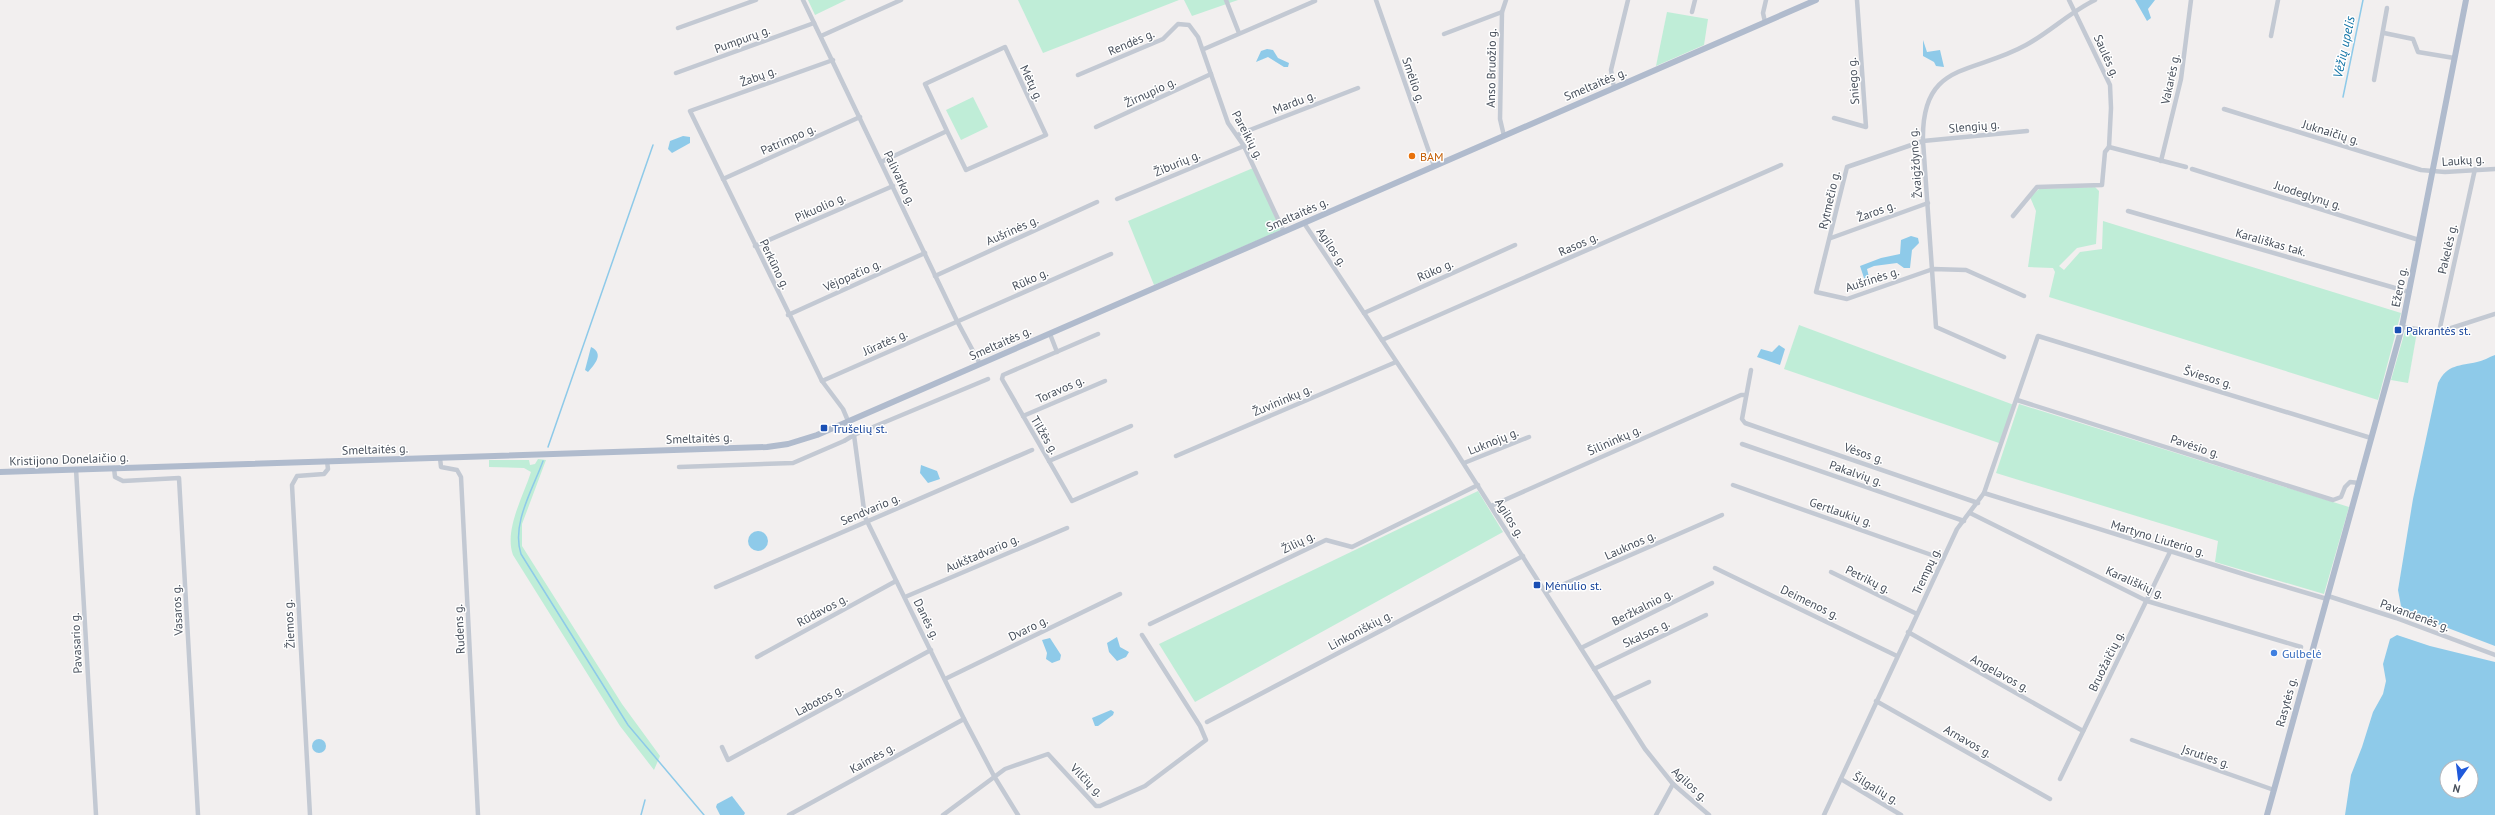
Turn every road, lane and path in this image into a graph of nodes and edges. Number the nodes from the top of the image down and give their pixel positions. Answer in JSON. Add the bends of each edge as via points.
{"nodes":[{"id":1,"x":756,"y":0,"type":"edge"},
{"id":2,"x":803,"y":0,"type":"edge"},
{"id":3,"x":902,"y":0,"type":"edge"},
{"id":4,"x":1226,"y":0,"type":"edge"},
{"id":5,"x":1376,"y":0,"type":"edge"},
{"id":6,"x":1506,"y":0,"type":"edge"},
{"id":7,"x":1628,"y":0,"type":"edge"},
{"id":8,"x":1695,"y":0,"type":"edge"},
{"id":9,"x":1766,"y":0,"type":"edge"},
{"id":10,"x":1816,"y":0,"type":"edge"},
{"id":11,"x":1857,"y":0,"type":"edge"},
{"id":12,"x":2069,"y":0,"type":"edge"},
{"id":13,"x":2095,"y":0,"type":"edge"},
{"id":14,"x":2191,"y":0,"type":"edge"},
{"id":15,"x":2278,"y":0,"type":"edge"},
{"id":16,"x":2466,"y":0,"type":"edge"},
{"id":17,"x":1315,"y":1,"type":"edge"},
{"id":18,"x":2387,"y":8,"type":"dead end"},
{"id":19,"x":2074,"y":10,"type":"junction"},
{"id":20,"x":1502,"y":12,"type":"junction"},
{"id":21,"x":1692,"y":12,"type":"dead end"},
{"id":22,"x":1765,"y":22,"type":"junction"},
{"id":23,"x":814,"y":23,"type":"junction"},
{"id":24,"x":1188,"y":25,"type":"joint"},
{"id":25,"x":678,"y":28,"type":"dead end"},
{"id":26,"x":2384,"y":32,"type":"junction"},
{"id":27,"x":1239,"y":34,"type":"junction"},
{"id":28,"x":1444,"y":34,"type":"dead end"},
{"id":29,"x":821,"y":36,"type":"junction"},
{"id":30,"x":2271,"y":36,"type":"dead end"},
{"id":31,"x":1204,"y":49,"type":"junction"},
{"id":32,"x":2454,"y":58,"type":"junction"},
{"id":33,"x":833,"y":60,"type":"junction"},
{"id":34,"x":676,"y":73,"type":"dead end"},
{"id":35,"x":1211,"y":74,"type":"junction"},
{"id":36,"x":1078,"y":75,"type":"dead end"},
{"id":37,"x":2374,"y":80,"type":"dead end"},
{"id":38,"x":1358,"y":88,"type":"dead end"},
{"id":39,"x":1614,"y":88,"type":"junction"},
{"id":40,"x":690,"y":110,"type":"joint"},
{"id":41,"x":2224,"y":110,"type":"dead end"},
{"id":42,"x":860,"y":117,"type":"junction"},
{"id":43,"x":1834,"y":118,"type":"dead end"},
{"id":44,"x":1096,"y":127,"type":"dead end"},
{"id":45,"x":947,"y":131,"type":"junction"},
{"id":46,"x":2027,"y":132,"type":"dead end"},
{"id":47,"x":1237,"y":135,"type":"junction"},
{"id":48,"x":1504,"y":136,"type":"junction"},
{"id":49,"x":1924,"y":141,"type":"junction"},
{"id":50,"x":1244,"y":146,"type":"junction"},
{"id":51,"x":2108,"y":147,"type":"junction"},
{"id":52,"x":2162,"y":161,"type":"junction"},
{"id":53,"x":881,"y":162,"type":"junction"},
{"id":54,"x":1781,"y":165,"type":"dead end"},
{"id":55,"x":1434,"y":166,"type":"junction"},
{"id":56,"x":2186,"y":167,"type":"dead end"},
{"id":57,"x":2192,"y":169,"type":"dead end"},
{"id":58,"x":2476,"y":169,"type":"junction"},
{"id":59,"x":2495,"y":169,"type":"edge"},
{"id":60,"x":2432,"y":172,"type":"junction"},
{"id":61,"x":723,"y":179,"type":"junction"},
{"id":62,"x":893,"y":186,"type":"junction"},
{"id":63,"x":1118,"y":199,"type":"dead end"},
{"id":64,"x":1097,"y":202,"type":"dead end"},
{"id":65,"x":1928,"y":203,"type":"junction"},
{"id":66,"x":2128,"y":211,"type":"dead end"},
{"id":67,"x":2013,"y":216,"type":"dead end"},
{"id":68,"x":1304,"y":223,"type":"junction"},
{"id":69,"x":1284,"y":232,"type":"junction"},
{"id":70,"x":1831,"y":238,"type":"junction"},
{"id":71,"x":2419,"y":240,"type":"junction"},
{"id":72,"x":755,"y":246,"type":"junction"},
{"id":73,"x":1515,"y":246,"type":"dead end"},
{"id":74,"x":925,"y":253,"type":"junction"},
{"id":75,"x":1112,"y":254,"type":"dead end"},
{"id":76,"x":1933,"y":269,"type":"junction"},
{"id":77,"x":935,"y":276,"type":"junction"},
{"id":78,"x":1816,"y":292,"type":"joint"},
{"id":79,"x":2409,"y":292,"type":"junction"},
{"id":80,"x":2024,"y":296,"type":"dead end"},
{"id":81,"x":1364,"y":313,"type":"junction"},
{"id":82,"x":788,"y":314,"type":"junction"},
{"id":83,"x":2495,"y":314,"type":"edge"},
{"id":84,"x":957,"y":322,"type":"junction"},
{"id":85,"x":2402,"y":328,"type":"junction"},
{"id":86,"x":2439,"y":332,"type":"junction"},
{"id":87,"x":1050,"y":334,"type":"junction"},
{"id":88,"x":1098,"y":334,"type":"dead end"},
{"id":89,"x":2038,"y":336,"type":"joint"},
{"id":90,"x":1382,"y":340,"type":"junction"},
{"id":91,"x":1057,"y":352,"type":"junction"},
{"id":92,"x":2004,"y":357,"type":"dead end"},
{"id":93,"x":1396,"y":362,"type":"junction"},
{"id":94,"x":980,"y":364,"type":"junction"},
{"id":95,"x":1751,"y":370,"type":"dead end"},
{"id":96,"x":988,"y":379,"type":"dead end"},
{"id":97,"x":822,"y":381,"type":"junction"},
{"id":98,"x":1105,"y":381,"type":"dead end"},
{"id":99,"x":1746,"y":395,"type":"junction"},
{"id":100,"x":2017,"y":400,"type":"junction"},
{"id":101,"x":1023,"y":416,"type":"junction"},
{"id":102,"x":849,"y":421,"type":"junction"},
{"id":103,"x":1131,"y":426,"type":"dead end"},
{"id":104,"x":854,"y":435,"type":"junction"},
{"id":105,"x":1529,"y":437,"type":"dead end"},
{"id":106,"x":2371,"y":438,"type":"junction"},
{"id":107,"x":1742,"y":444,"type":"dead end"},
{"id":108,"x":1032,"y":450,"type":"dead end"},
{"id":109,"x":1176,"y":456,"type":"dead end"},
{"id":110,"x":440,"y":458,"type":"junction"},
{"id":111,"x":327,"y":461,"type":"junction"},
{"id":112,"x":1049,"y":461,"type":"junction"},
{"id":113,"x":1464,"y":463,"type":"junction"},
{"id":114,"x":679,"y":467,"type":"dead end"},
{"id":115,"x":114,"y":468,"type":"junction"},
{"id":116,"x":139,"y":468,"type":"joint"},
{"id":117,"x":76,"y":469,"type":"junction"},
{"id":118,"x":0,"y":472,"type":"edge"},
{"id":119,"x":1136,"y":473,"type":"dead end"},
{"id":120,"x":2359,"y":483,"type":"junction"},
{"id":121,"x":1478,"y":485,"type":"junction"},
{"id":122,"x":1733,"y":485,"type":"dead end"},
{"id":123,"x":1984,"y":494,"type":"junction"},
{"id":124,"x":1978,"y":502,"type":"junction"},
{"id":125,"x":1491,"y":506,"type":"junction"},
{"id":126,"x":1970,"y":514,"type":"junction"},
{"id":127,"x":1722,"y":515,"type":"dead end"},
{"id":128,"x":867,"y":521,"type":"junction"},
{"id":129,"x":1964,"y":521,"type":"junction"},
{"id":130,"x":1067,"y":528,"type":"dead end"},
{"id":131,"x":2170,"y":552,"type":"junction"},
{"id":132,"x":1523,"y":556,"type":"junction"},
{"id":133,"x":1943,"y":559,"type":"junction"},
{"id":134,"x":1715,"y":568,"type":"dead end"},
{"id":135,"x":1831,"y":572,"type":"dead end"},
{"id":136,"x":896,"y":581,"type":"junction"},
{"id":137,"x":1712,"y":583,"type":"dead end"},
{"id":138,"x":716,"y":587,"type":"dead end"},
{"id":139,"x":1546,"y":592,"type":"junction"},
{"id":140,"x":1120,"y":594,"type":"dead end"},
{"id":141,"x":905,"y":597,"type":"junction"},
{"id":142,"x":2328,"y":597,"type":"junction"},
{"id":143,"x":2147,"y":601,"type":"junction"},
{"id":144,"x":1917,"y":614,"type":"junction"},
{"id":145,"x":1706,"y":615,"type":"dead end"},
{"id":146,"x":1150,"y":624,"type":"dead end"},
{"id":147,"x":1908,"y":632,"type":"junction"},
{"id":148,"x":1142,"y":635,"type":"dead end"},
{"id":149,"x":2301,"y":646,"type":"dead end"},
{"id":150,"x":1581,"y":648,"type":"junction"},
{"id":151,"x":931,"y":650,"type":"junction"},
{"id":152,"x":2495,"y":655,"type":"edge"},
{"id":153,"x":1897,"y":656,"type":"junction"},
{"id":154,"x":757,"y":657,"type":"dead end"},
{"id":155,"x":1594,"y":669,"type":"junction"},
{"id":156,"x":945,"y":679,"type":"junction"},
{"id":157,"x":1649,"y":682,"type":"dead end"},
{"id":158,"x":1613,"y":698,"type":"junction"},
{"id":159,"x":1876,"y":701,"type":"junction"},
{"id":160,"x":964,"y":719,"type":"junction"},
{"id":161,"x":1207,"y":722,"type":"dead end"},
{"id":162,"x":2083,"y":731,"type":"junction"},
{"id":163,"x":2132,"y":740,"type":"dead end"},
{"id":164,"x":722,"y":747,"type":"dead end"},
{"id":165,"x":994,"y":776,"type":"junction"},
{"id":166,"x":1841,"y":779,"type":"junction"},
{"id":167,"x":2060,"y":779,"type":"dead end"},
{"id":168,"x":1673,"y":784,"type":"junction"},
{"id":169,"x":2274,"y":790,"type":"junction"},
{"id":170,"x":2050,"y":799,"type":"dead end"},
{"id":171,"x":96,"y":815,"type":"edge"},
{"id":172,"x":198,"y":815,"type":"edge"},
{"id":173,"x":310,"y":815,"type":"edge"},
{"id":174,"x":478,"y":815,"type":"edge"},
{"id":175,"x":789,"y":815,"type":"edge"},
{"id":176,"x":943,"y":815,"type":"edge"},
{"id":177,"x":1018,"y":815,"type":"edge"},
{"id":178,"x":1656,"y":815,"type":"edge"},
{"id":179,"x":1710,"y":815,"type":"edge"},
{"id":180,"x":1824,"y":815,"type":"edge"},
{"id":181,"x":1902,"y":815,"type":"edge"},
{"id":182,"x":2267,"y":815,"type":"edge"}],
"edges":[{"from":1,"to":25,"type":"street"},
{"from":2,"to":23,"type":"street","name":"Palivarko g."},
{"from":3,"to":29,"type":"street"},
{"from":4,"to":27,"type":"street"},
{"from":5,"to":55,"type":"street","name":"Smėlio g."},
{"from":6,"to":20,"type":"street","name":"Anso Bruožio g."},
{"from":7,"to":39,"type":"street","via":[[1611,70]]},
{"from":8,"to":21,"type":"street"},
{"from":9,"to":22,"type":"street","via":[[1763,13]]},
{"from":10,"to":22,"type":"main road","name":"Smeltaitės g."},
{"from":11,"to":43,"type":"street","name":"Sniego g.","via":[[1866,127]]},
{"from":12,"to":19,"type":"street","name":"Saulės g."},
{"from":13,"to":19,"type":"street","name":"Žvaigždyno g."},
{"from":14,"to":52,"type":"street","name":"Vakarės g.","via":[[2181,79]]},
{"from":15,"to":30,"type":"street"},
{"from":16,"to":32,"type":"main road","name":"Ežero g."},
{"from":17,"to":27,"type":"street"},
{"from":18,"to":26,"type":"street"},
{"from":19,"to":49,"type":"street","name":"Žvaigždyno g.","via":[[2025,46],[1942,80],[1926,102],[1923,119]]},
{"from":19,"to":51,"type":"street","name":"Saulės g.","via":[[2110,85]]},
{"from":20,"to":28,"type":"street"},
{"from":20,"to":48,"type":"street","name":"Anso Bruožio g.","via":[[1500,119]]},
{"from":22,"to":39,"type":"main road","name":"Smeltaitės g."},
{"from":23,"to":29,"type":"street","name":"Palivarko g."},
{"from":23,"to":34,"type":"street","name":"Pumpurų g."},
{"from":24,"to":31,"type":"street","name":"Pareikių g.","via":[[1194,30]]},
{"from":24,"to":36,"type":"street","name":"Rendės g.","via":[[1178,24],[1163,39]]},
{"from":26,"to":32,"type":"street","via":[[2413,39],[2418,52]]},
{"from":26,"to":37,"type":"street"},
{"from":27,"to":31,"type":"street"},
{"from":29,"to":33,"type":"street","name":"Palivarko g."},
{"from":31,"to":35,"type":"street","name":"Pareikių g."},
{"from":32,"to":60,"type":"main road","name":"Ežero g."},
{"from":33,"to":40,"type":"street","name":"Žabų g."},
{"from":33,"to":42,"type":"street","name":"Palivarko g."},
{"from":35,"to":44,"type":"street","name":"Žirnupio g."},
{"from":35,"to":47,"type":"street","name":"Pareikių g.","via":[[1228,122]]},
{"from":38,"to":47,"type":"street","name":"Mardu g."},
{"from":39,"to":48,"type":"main road","name":"Smeltaitės g."},
{"from":40,"to":61,"type":"street","name":"Perkūno g."},
{"from":41,"to":60,"type":"street","name":"Juknaičių g."},
{"from":42,"to":53,"type":"street","name":"Palivarko g."},
{"from":42,"to":61,"type":"street","name":"Patrimpo g."},
{"from":45,"to":45,"type":"street","name":"Mėtų g.","via":[[966,170],[1046,135],[1004,47],[925,84]]},
{"from":45,"to":53,"type":"street"},
{"from":46,"to":49,"type":"street","name":"Slengių g."},
{"from":47,"to":50,"type":"street","name":"Pareikių g."},
{"from":48,"to":55,"type":"main road","name":"Smeltaitės g."},
{"from":49,"to":65,"type":"street","name":"Žvaigždyno g."},
{"from":49,"to":70,"type":"street","name":"Rytmečio g.","via":[[1848,167]]},
{"from":50,"to":63,"type":"street","name":"Žiburių g."},
{"from":50,"to":69,"type":"street","name":"Pareikių g."},
{"from":51,"to":52,"type":"street"},
{"from":51,"to":67,"type":"street","name":"Saulės g.","via":[[2105,152],[2102,185],[2037,187]]},
{"from":52,"to":56,"type":"street"},
{"from":53,"to":62,"type":"street","name":"Palivarko g."},
{"from":54,"to":90,"type":"street","name":"Rasos g."},
{"from":55,"to":68,"type":"main road","name":"Smeltaitės g."},
{"from":57,"to":71,"type":"street","name":"Juodeglynų g."},
{"from":58,"to":59,"type":"street","name":"Laukų g."},
{"from":58,"to":60,"type":"street","name":"Laukų g."},
{"from":58,"to":86,"type":"street","name":"Pakelės g."},
{"from":60,"to":71,"type":"main road","name":"Ežero g."},
{"from":61,"to":72,"type":"street","name":"Perkūno g."},
{"from":62,"to":72,"type":"street","name":"Pikuolio g."},
{"from":62,"to":74,"type":"street","name":"Palivarko g."},
{"from":64,"to":77,"type":"street","name":"Aušrinės g."},
{"from":65,"to":70,"type":"street","name":"Žaros g."},
{"from":65,"to":76,"type":"street","name":"Žvaigždyno g."},
{"from":66,"to":79,"type":"street","name":"Karališkas tak."},
{"from":68,"to":69,"type":"main road","name":"Smeltaitės g."},
{"from":68,"to":81,"type":"street","name":"Agilos g."},
{"from":69,"to":87,"type":"main road","name":"Smeltaitės g."},
{"from":70,"to":78,"type":"street","name":"Rytmečio g."},
{"from":71,"to":79,"type":"main road","name":"Ežero g."},
{"from":72,"to":82,"type":"street","name":"Perkūno g."},
{"from":73,"to":81,"type":"street","name":"Rūko g."},
{"from":74,"to":77,"type":"street","name":"Palivarko g."},
{"from":74,"to":82,"type":"street","name":"Vėjopačio g."},
{"from":75,"to":84,"type":"street","name":"Rūko g."},
{"from":76,"to":78,"type":"street","name":"Aušrinės g.","via":[[1847,299]]},
{"from":76,"to":80,"type":"street","via":[[1966,270]]},
{"from":76,"to":92,"type":"street","name":"Žvaigždyno g.","via":[[1936,327]]},
{"from":77,"to":84,"type":"street","name":"Palivarko g."},
{"from":79,"to":85,"type":"main road","name":"Ežero g."},
{"from":81,"to":90,"type":"street","name":"Agilos g."},
{"from":82,"to":97,"type":"street","name":"Perkūno g."},
{"from":83,"to":86,"type":"street"},
{"from":84,"to":94,"type":"street","name":"Palivarko g."},
{"from":84,"to":97,"type":"street","name":"Jūratės g."},
{"from":85,"to":86,"type":"street"},
{"from":85,"to":106,"type":"main road","name":"Ežero g."},
{"from":87,"to":91,"type":"street"},
{"from":87,"to":94,"type":"main road","name":"Smeltaitės g."},
{"from":88,"to":91,"type":"street"},
{"from":89,"to":100,"type":"street","name":"Trempų g."},
{"from":89,"to":106,"type":"street","name":"Šviesos g."},
{"from":90,"to":93,"type":"street","name":"Agilos g."},
{"from":91,"to":101,"type":"street","name":"Tilžės g.","via":[[1003,375],[1002,379]]},
{"from":93,"to":109,"type":"street","name":"Žuvininkų g."},
{"from":93,"to":113,"type":"street","name":"Agilos g."},
{"from":94,"to":102,"type":"main road","name":"Smeltaitės g."},
{"from":95,"to":99,"type":"street"},
{"from":96,"to":104,"type":"street"},
{"from":97,"to":102,"type":"street","name":"Perkūno g."},
{"from":98,"to":101,"type":"street","name":"Toravos g."},
{"from":99,"to":124,"type":"street","name":"Vėsos g.","via":[[1742,419],[1745,423]]},
{"from":99,"to":125,"type":"street","name":"Šilininkų g."},
{"from":100,"to":120,"type":"street","name":"Pavėsio g.","via":[[2333,500],[2341,497],[2350,482]]},
{"from":100,"to":123,"type":"street","name":"Trempų g."},
{"from":101,"to":112,"type":"street","name":"Tilžės g."},
{"from":102,"to":104,"type":"street","name":"Danės g."},
{"from":102,"to":110,"type":"main road","name":"Smeltaitės g.","via":[[801,441],[767,447]]},
{"from":103,"to":112,"type":"street"},
{"from":104,"to":114,"type":"street","via":[[844,442],[793,462]]},
{"from":104,"to":128,"type":"street","name":"Danės g."},
{"from":105,"to":113,"type":"street","name":"Luknojų g."},
{"from":106,"to":120,"type":"main road","name":"Ežero g."},
{"from":107,"to":129,"type":"street","name":"Pakalvių g."},
{"from":108,"to":128,"type":"street","name":"Sendvario g."},
{"from":110,"to":111,"type":"main road","name":"Smeltaitės g."},
{"from":110,"to":174,"type":"street","name":"Rudens g.","via":[[440,467],[457,470],[461,477]]},
{"from":111,"to":116,"type":"main road","name":"Smeltaitės g."},
{"from":111,"to":173,"type":"street","name":"Žiemos g.","via":[[327,472],[297,476],[292,485]]},
{"from":112,"to":119,"type":"street","name":"Tilžės g.","via":[[1072,500]]},
{"from":113,"to":121,"type":"street","name":"Agilos g."},
{"from":115,"to":116,"type":"main road","name":"Kristijono Donelaičio g."},
{"from":115,"to":117,"type":"main road","name":"Kristijono Donelaičio g."},
{"from":115,"to":172,"type":"street","name":"Vasaros g.","via":[[115,478],[123,481],[179,478]]},
{"from":117,"to":118,"type":"main road","name":"Kristijono Donelaičio g."},
{"from":117,"to":171,"type":"street","name":"Pavasario g."},
{"from":120,"to":142,"type":"main road","name":"Ežero g."},
{"from":121,"to":125,"type":"street","name":"Agilos g."},
{"from":121,"to":146,"type":"street","name":"Žilių g.","via":[[1352,547],[1326,540]]},
{"from":122,"to":133,"type":"street","name":"Gertlaukių g."},
{"from":123,"to":124,"type":"street","name":"Trempų g."},
{"from":123,"to":131,"type":"street","name":"Martyno Liuterio g."},
{"from":124,"to":126,"type":"street","name":"Trempų g."},
{"from":125,"to":132,"type":"street","name":"Agilos g."},
{"from":126,"to":129,"type":"street","name":"Trempų g."},
{"from":126,"to":143,"type":"street","name":"Karališkių g."},
{"from":127,"to":139,"type":"street","name":"Lauknos g."},
{"from":128,"to":136,"type":"street","name":"Danės g."},
{"from":128,"to":138,"type":"street","name":"Sendvario g."},
{"from":129,"to":133,"type":"street","name":"Trempų g.","via":[[1957,529]]},
{"from":130,"to":141,"type":"street","name":"Aukštadvario g."},
{"from":131,"to":142,"type":"street","name":"Martyno Liuterio g."},
{"from":131,"to":143,"type":"street","name":"Bruožaičių g."},
{"from":132,"to":139,"type":"street","name":"Agilos g."},
{"from":132,"to":161,"type":"street","name":"Linkoniškių g."},
{"from":133,"to":144,"type":"street","name":"Trempų g."},
{"from":134,"to":153,"type":"street","name":"Deimenos g."},
{"from":135,"to":144,"type":"street","name":"Petrikų g."},
{"from":136,"to":141,"type":"street","name":"Danės g."},
{"from":136,"to":154,"type":"street","name":"Rūdavos g."},
{"from":137,"to":150,"type":"street","name":"Beržkalnio g."},
{"from":139,"to":150,"type":"street","name":"Agilos g."},
{"from":140,"to":156,"type":"street","name":"Dvaro g."},
{"from":141,"to":151,"type":"street","name":"Danės g."},
{"from":142,"to":152,"type":"street","name":"Pavandenės g.","via":[[2396,618]]},
{"from":142,"to":169,"type":"main road","name":"Rasytės g."},
{"from":143,"to":149,"type":"street","name":"Karališkių g."},
{"from":143,"to":162,"type":"street","name":"Bruožaičių g."},
{"from":144,"to":147,"type":"street","name":"Trempų g."},
{"from":145,"to":155,"type":"street","name":"Skalsos g."},
{"from":147,"to":153,"type":"street","name":"Trempų g."},
{"from":147,"to":162,"type":"street","name":"Angelavos g."},
{"from":148,"to":165,"type":"street","name":"Vilčių g.","via":[[1200,726],[1206,740],[1145,786],[1100,806],[1096,806],[1048,754],[1005,769]]},
{"from":150,"to":155,"type":"street","name":"Agilos g."},
{"from":151,"to":156,"type":"street","name":"Danės g."},
{"from":151,"to":164,"type":"street","name":"Labotos g.","via":[[728,760]]},
{"from":153,"to":159,"type":"street","name":"Trempų g."},
{"from":155,"to":158,"type":"street","name":"Agilos g."},
{"from":156,"to":160,"type":"street","name":"Danės g."},
{"from":157,"to":158,"type":"street"},
{"from":158,"to":168,"type":"street","name":"Agilos g.","via":[[1645,749]]},
{"from":159,"to":166,"type":"street","name":"Trempų g."},
{"from":159,"to":170,"type":"street","name":"Arnavos g."},
{"from":160,"to":165,"type":"street","name":"Danės g."},
{"from":160,"to":175,"type":"street","name":"Kaimės g."},
{"from":162,"to":167,"type":"street","name":"Bruožaičių g."},
{"from":163,"to":169,"type":"street","name":"Įsruties g."},
{"from":165,"to":176,"type":"street"},
{"from":165,"to":177,"type":"street","name":"Danės g."},
{"from":166,"to":180,"type":"street","name":"Trempų g."},
{"from":166,"to":181,"type":"street","name":"Šilgalių g."},
{"from":168,"to":178,"type":"street"},
{"from":168,"to":179,"type":"street","name":"Agilos g."},
{"from":169,"to":182,"type":"main road","name":"Rasytės g."}]}
